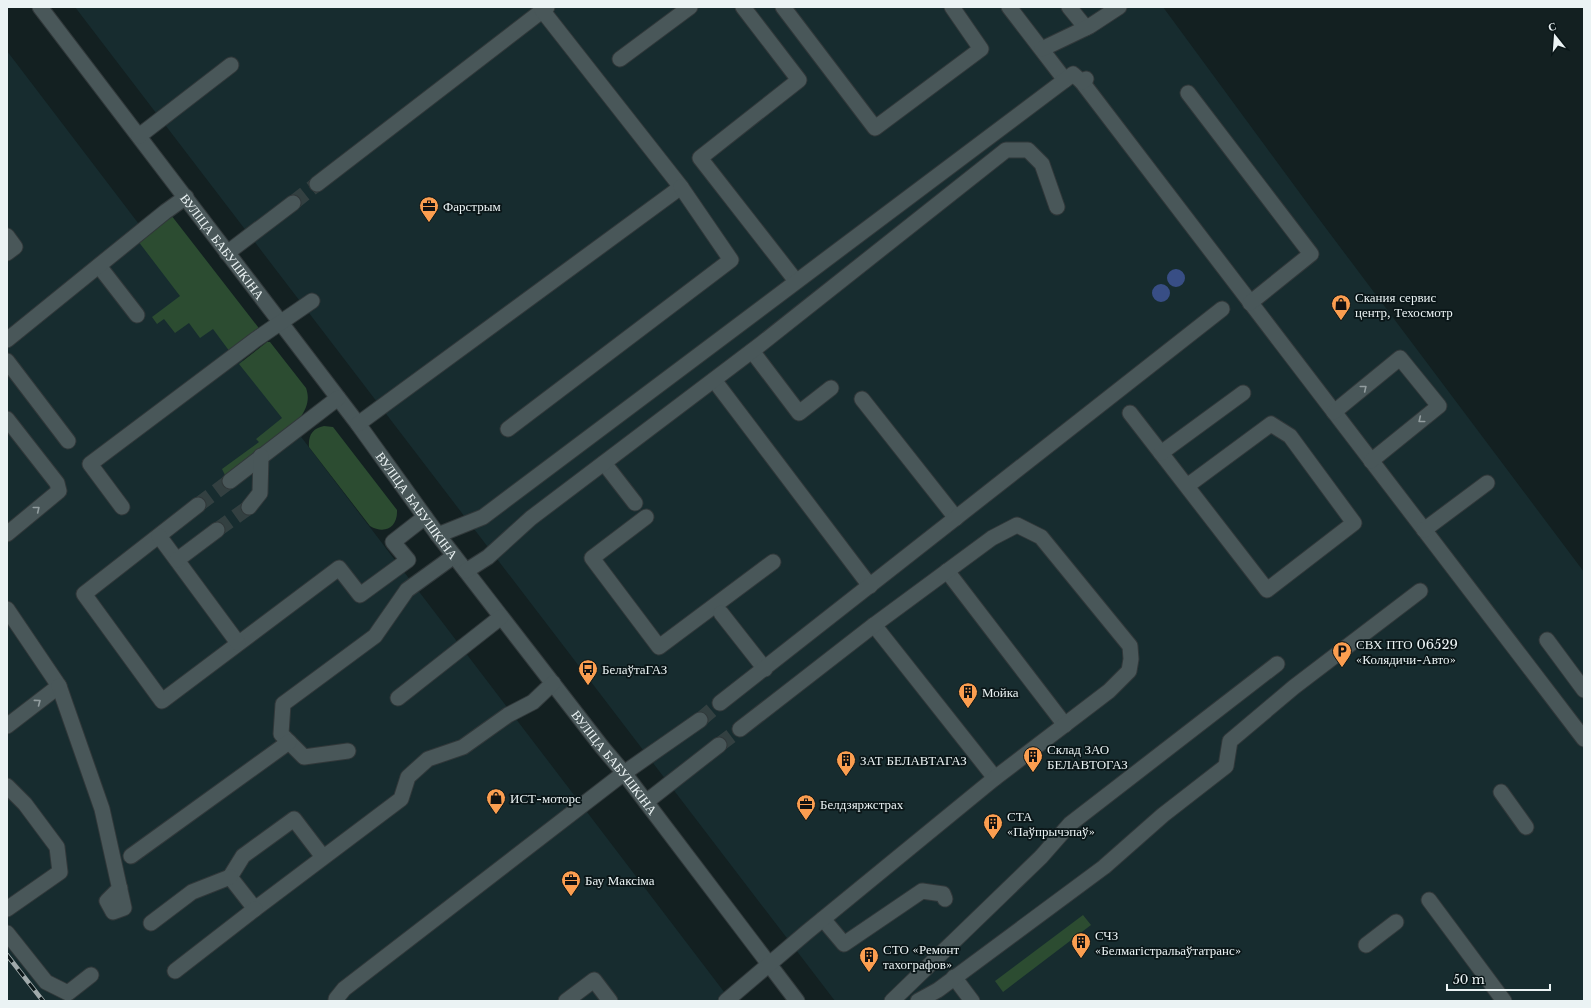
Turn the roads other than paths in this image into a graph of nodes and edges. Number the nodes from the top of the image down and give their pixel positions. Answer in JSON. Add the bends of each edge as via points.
{"nodes":[{"id":1,"x":40,"y":7,"type":"edge"},
{"id":2,"x":690,"y":7,"type":"edge"},
{"id":3,"x":743,"y":7,"type":"edge"},
{"id":4,"x":783,"y":7,"type":"edge"},
{"id":5,"x":952,"y":7,"type":"edge"},
{"id":6,"x":1009,"y":7,"type":"edge"},
{"id":7,"x":1069,"y":7,"type":"edge"},
{"id":8,"x":1119,"y":7,"type":"edge"},
{"id":9,"x":545,"y":9,"type":"edge"},
{"id":10,"x":1086,"y":28,"type":"junction"},
{"id":11,"x":1042,"y":49,"type":"junction"},
{"id":12,"x":620,"y":59,"type":"dead end"},
{"id":13,"x":231,"y":64,"type":"dead end"},
{"id":14,"x":1065,"y":80,"type":"junction"},
{"id":15,"x":1188,"y":94,"type":"dead end"},
{"id":16,"x":139,"y":136,"type":"junction"},
{"id":17,"x":317,"y":184,"type":"tunnel mouth"},
{"id":18,"x":681,"y":187,"type":"junction"},
{"id":19,"x":186,"y":197,"type":"junction"},
{"id":20,"x":293,"y":202,"type":"tunnel mouth"},
{"id":21,"x":1057,"y":207,"type":"dead end"},
{"id":22,"x":7,"y":236,"type":"edge"},
{"id":23,"x":228,"y":252,"type":"junction"},
{"id":24,"x":7,"y":254,"type":"edge"},
{"id":25,"x":99,"y":266,"type":"junction"},
{"id":26,"x":796,"y":282,"type":"junction"},
{"id":27,"x":312,"y":301,"type":"dead end"},
{"id":28,"x":1250,"y":303,"type":"junction"},
{"id":29,"x":1222,"y":309,"type":"dead end"},
{"id":30,"x":137,"y":315,"type":"dead end"},
{"id":31,"x":281,"y":323,"type":"junction"},
{"id":32,"x":7,"y":340,"type":"edge"},
{"id":33,"x":752,"y":351,"type":"junction"},
{"id":34,"x":7,"y":361,"type":"edge"},
{"id":35,"x":714,"y":380,"type":"junction"},
{"id":36,"x":831,"y":388,"type":"dead end"},
{"id":37,"x":1243,"y":393,"type":"dead end"},
{"id":38,"x":338,"y":398,"type":"junction"},
{"id":39,"x":862,"y":399,"type":"dead end"},
{"id":40,"x":1334,"y":412,"type":"junction"},
{"id":41,"x":1130,"y":413,"type":"dead end"},
{"id":42,"x":7,"y":419,"type":"edge"},
{"id":43,"x":358,"y":424,"type":"junction"},
{"id":44,"x":508,"y":429,"type":"dead end"},
{"id":45,"x":68,"y":441,"type":"dead end"},
{"id":46,"x":1162,"y":453,"type":"junction"},
{"id":47,"x":261,"y":456,"type":"junction"},
{"id":48,"x":1371,"y":460,"type":"junction"},
{"id":49,"x":604,"y":463,"type":"junction"},
{"id":50,"x":230,"y":481,"type":"tunnel mouth"},
{"id":51,"x":1487,"y":483,"type":"dead end"},
{"id":52,"x":1187,"y":486,"type":"junction"},
{"id":53,"x":635,"y":502,"type":"dead end"},
{"id":54,"x":198,"y":505,"type":"tunnel mouth"},
{"id":55,"x":122,"y":507,"type":"dead end"},
{"id":56,"x":249,"y":507,"type":"tunnel mouth"},
{"id":57,"x":425,"y":517,"type":"junction"},
{"id":58,"x":646,"y":517,"type":"dead end"},
{"id":59,"x":956,"y":518,"type":"junction"},
{"id":60,"x":217,"y":530,"type":"tunnel mouth"},
{"id":61,"x":1424,"y":530,"type":"junction"},
{"id":62,"x":7,"y":534,"type":"edge"},
{"id":63,"x":438,"y":535,"type":"junction"},
{"id":64,"x":159,"y":536,"type":"junction"},
{"id":65,"x":454,"y":556,"type":"junction"},
{"id":66,"x":177,"y":560,"type":"junction"},
{"id":67,"x":773,"y":562,"type":"dead end"},
{"id":68,"x":466,"y":571,"type":"junction"},
{"id":69,"x":947,"y":571,"type":"junction"},
{"id":70,"x":870,"y":586,"type":"junction"},
{"id":71,"x":1420,"y":591,"type":"dead end"},
{"id":72,"x":7,"y":609,"type":"edge"},
{"id":73,"x":721,"y":613,"type":"dead end"},
{"id":74,"x":501,"y":617,"type":"junction"},
{"id":75,"x":874,"y":625,"type":"junction"},
{"id":76,"x":1547,"y":640,"type":"dead end"},
{"id":77,"x":238,"y":643,"type":"junction"},
{"id":78,"x":1276,"y":664,"type":"dead end"},
{"id":79,"x":765,"y":669,"type":"junction"},
{"id":80,"x":553,"y":683,"type":"junction"},
{"id":81,"x":59,"y":686,"type":"junction"},
{"id":82,"x":1584,"y":690,"type":"edge"},
{"id":83,"x":398,"y":698,"type":"dead end"},
{"id":84,"x":720,"y":704,"type":"tunnel mouth"},
{"id":85,"x":700,"y":720,"type":"tunnel mouth"},
{"id":86,"x":1065,"y":725,"type":"junction"},
{"id":87,"x":7,"y":726,"type":"edge"},
{"id":88,"x":740,"y":729,"type":"tunnel mouth"},
{"id":89,"x":1584,"y":739,"type":"edge"},
{"id":90,"x":289,"y":742,"type":"junction"},
{"id":91,"x":719,"y":745,"type":"tunnel mouth"},
{"id":92,"x":348,"y":751,"type":"dead end"},
{"id":93,"x":624,"y":773,"type":"junction"},
{"id":94,"x":995,"y":778,"type":"junction"},
{"id":95,"x":7,"y":786,"type":"edge"},
{"id":96,"x":1500,"y":792,"type":"dead end"},
{"id":97,"x":646,"y":802,"type":"junction"},
{"id":98,"x":1526,"y":827,"type":"dead end"},
{"id":99,"x":131,"y":856,"type":"dead end"},
{"id":100,"x":323,"y":857,"type":"junction"},
{"id":101,"x":230,"y":876,"type":"junction"},
{"id":102,"x":120,"y":888,"type":"dead end"},
{"id":103,"x":945,"y":899,"type":"dead end"},
{"id":104,"x":1429,"y":900,"type":"dead end"},
{"id":105,"x":7,"y":909,"type":"edge"},
{"id":106,"x":255,"y":909,"type":"junction"},
{"id":107,"x":824,"y":919,"type":"junction"},
{"id":108,"x":1396,"y":922,"type":"dead end"},
{"id":109,"x":151,"y":923,"type":"dead end"},
{"id":110,"x":7,"y":933,"type":"edge"},
{"id":111,"x":1366,"y":945,"type":"dead end"},
{"id":112,"x":769,"y":964,"type":"junction"},
{"id":113,"x":175,"y":971,"type":"dead end"},
{"id":114,"x":91,"y":975,"type":"dead end"},
{"id":115,"x":954,"y":977,"type":"junction"},
{"id":116,"x":336,"y":1001,"type":"edge"},
{"id":117,"x":566,"y":1001,"type":"edge"},
{"id":118,"x":610,"y":1001,"type":"edge"},
{"id":119,"x":726,"y":1001,"type":"edge"},
{"id":120,"x":797,"y":1001,"type":"edge"},
{"id":121,"x":892,"y":1001,"type":"edge"},
{"id":122,"x":918,"y":1001,"type":"edge"},
{"id":123,"x":972,"y":1001,"type":"edge"},
{"id":124,"x":1504,"y":1001,"type":"edge"}],
"edges":[{"from":1,"to":16,"type":"street","name":"ВУЛІЦА БАБУШКІНА"},
{"from":2,"to":12,"type":"street"},
{"from":3,"to":26,"type":"street","via":[[799,80],[700,158]]},
{"from":4,"to":5,"type":"street","via":[[875,128],[981,49]]},
{"from":6,"to":11,"type":"street"},
{"from":7,"to":10,"type":"street"},
{"from":8,"to":10,"type":"street"},
{"from":9,"to":17,"type":"street"},
{"from":9,"to":18,"type":"street"},
{"from":10,"to":11,"type":"street"},
{"from":11,"to":14,"type":"street"},
{"from":13,"to":16,"type":"street"},
{"from":14,"to":26,"type":"street"},
{"from":14,"to":28,"type":"street","via":[[1073,74],[1084,81]]},
{"from":15,"to":28,"type":"street","via":[[1311,254]]},
{"from":16,"to":19,"type":"street","name":"ВУЛІЦА БАБУШКІНА"},
{"from":18,"to":43,"type":"street"},
{"from":18,"to":44,"type":"street","via":[[732,260]]},
{"from":19,"to":23,"type":"street","name":"ВУЛІЦА БАБУШКІНА"},
{"from":19,"to":25,"type":"street"},
{"from":20,"to":23,"type":"street"},
{"from":21,"to":33,"type":"street","via":[[1042,164],[1028,150],[1006,150]]},
{"from":22,"to":24,"type":"street","via":[[15,247]]},
{"from":23,"to":31,"type":"street","name":"ВУЛІЦА БАБУШКІНА"},
{"from":25,"to":30,"type":"street"},
{"from":25,"to":32,"type":"street"},
{"from":26,"to":63,"type":"street","via":[[483,517]]},
{"from":27,"to":31,"type":"street"},
{"from":28,"to":40,"type":"street"},
{"from":29,"to":59,"type":"street"},
{"from":31,"to":38,"type":"street","name":"ВУЛІЦА БАБУШКІНА"},
{"from":31,"to":55,"type":"street","via":[[90,464]]},
{"from":33,"to":35,"type":"street"},
{"from":33,"to":36,"type":"street","via":[[799,412]]},
{"from":34,"to":45,"type":"street"},
{"from":35,"to":49,"type":"street"},
{"from":35,"to":70,"type":"street"},
{"from":37,"to":46,"type":"street"},
{"from":38,"to":43,"type":"street","name":"ВУЛІЦА БАБУШКІНА"},
{"from":38,"to":47,"type":"street"},
{"from":39,"to":59,"type":"street"},
{"from":40,"to":48,"type":"street"},
{"from":40,"to":48,"type":"street","one_way":true,"via":[[1400,358],[1439,406]]},
{"from":41,"to":46,"type":"street"},
{"from":62,"to":42,"type":"street","one_way":true,"via":[[59,492],[57,483]]},
{"from":43,"to":57,"type":"street","name":"ВУЛІЦА БАБУШКІНА"},
{"from":46,"to":52,"type":"street"},
{"from":47,"to":50,"type":"street"},
{"from":47,"to":56,"type":"street","via":[[260,493]]},
{"from":48,"to":61,"type":"street"},
{"from":49,"to":53,"type":"street"},
{"from":49,"to":68,"type":"street","via":[[532,518],[488,557]]},
{"from":51,"to":61,"type":"street"},
{"from":52,"to":52,"type":"street","via":[[1267,590],[1354,523],[1290,436],[1272,424]]},
{"from":54,"to":64,"type":"street"},
{"from":57,"to":63,"type":"street","name":"ВУЛІЦА БАБУШКІНА"},
{"from":57,"to":77,"type":"street","via":[[393,542],[408,560],[360,596],[339,568]]},
{"from":58,"to":67,"type":"street","via":[[592,558],[659,647]]},
{"from":59,"to":70,"type":"street"},
{"from":60,"to":66,"type":"street"},
{"from":61,"to":89,"type":"street"},
{"from":63,"to":65,"type":"street","name":"ВУЛІЦА БАБУШКІНА"},
{"from":64,"to":66,"type":"street"},
{"from":64,"to":77,"type":"street","via":[[84,594],[162,701]]},
{"from":65,"to":68,"type":"street","name":"ВУЛІЦА БАБУШКІНА"},
{"from":65,"to":90,"type":"street","via":[[407,590],[375,636],[284,704],[281,734]]},
{"from":66,"to":77,"type":"street"},
{"from":68,"to":74,"type":"street","name":"ВУЛІЦА БАБУШКІНА"},
{"from":69,"to":75,"type":"street"},
{"from":69,"to":86,"type":"street"},
{"from":69,"to":86,"type":"street","via":[[992,538],[1017,525],[1041,537],[1130,646],[1129,671],[1109,691]]},
{"from":70,"to":79,"type":"street"},
{"from":71,"to":115,"type":"street","via":[[1294,687],[1230,741],[1226,766],[1163,815],[1104,867]]},
{"from":72,"to":81,"type":"street"},
{"from":73,"to":79,"type":"street"},
{"from":74,"to":80,"type":"street","name":"ВУЛІЦА БАБУШКІНА"},
{"from":74,"to":83,"type":"street"},
{"from":75,"to":88,"type":"street"},
{"from":75,"to":94,"type":"street"},
{"from":76,"to":82,"type":"street"},
{"from":78,"to":121,"type":"street","via":[[1070,824],[1041,857]]},
{"from":79,"to":84,"type":"street"},
{"from":80,"to":93,"type":"street","name":"ВУЛІЦА БАБУШКІНА"},
{"from":80,"to":100,"type":"street","via":[[533,702],[508,715],[463,747],[428,759],[408,777],[401,799]]},
{"from":87,"to":81,"type":"street","one_way":true},
{"from":81,"to":102,"type":"street","via":[[102,810]]},
{"from":85,"to":93,"type":"street"},
{"from":86,"to":94,"type":"street"},
{"from":90,"to":92,"type":"street","via":[[304,757]]},
{"from":90,"to":99,"type":"street"},
{"from":91,"to":97,"type":"street"},
{"from":93,"to":97,"type":"street","name":"ВУЛІЦА БАБУШКІНА"},
{"from":93,"to":116,"type":"street","via":[[344,990]]},
{"from":94,"to":107,"type":"street"},
{"from":95,"to":105,"type":"street","via":[[25,804],[57,846],[60,872]]},
{"from":96,"to":98,"type":"street"},
{"from":97,"to":112,"type":"street","name":"ВУЛІЦА БАБУШКІНА"},
{"from":100,"to":101,"type":"street","via":[[294,819],[242,856]]},
{"from":100,"to":106,"type":"street"},
{"from":101,"to":106,"type":"street"},
{"from":101,"to":109,"type":"street","via":[[192,892]]},
{"from":103,"to":107,"type":"street","via":[[943,894],[922,891],[844,944]]},
{"from":104,"to":124,"type":"street"},
{"from":106,"to":113,"type":"street"},
{"from":107,"to":112,"type":"street"},
{"from":108,"to":111,"type":"street"},
{"from":110,"to":114,"type":"street","via":[[46,982],[68,993]]},
{"from":112,"to":119,"type":"street"},
{"from":112,"to":120,"type":"street","name":"ВУЛІЦА БАБУШКІНА"},
{"from":115,"to":122,"type":"street"},
{"from":115,"to":123,"type":"street"},
{"from":117,"to":118,"type":"street","via":[[594,980]]}]}
